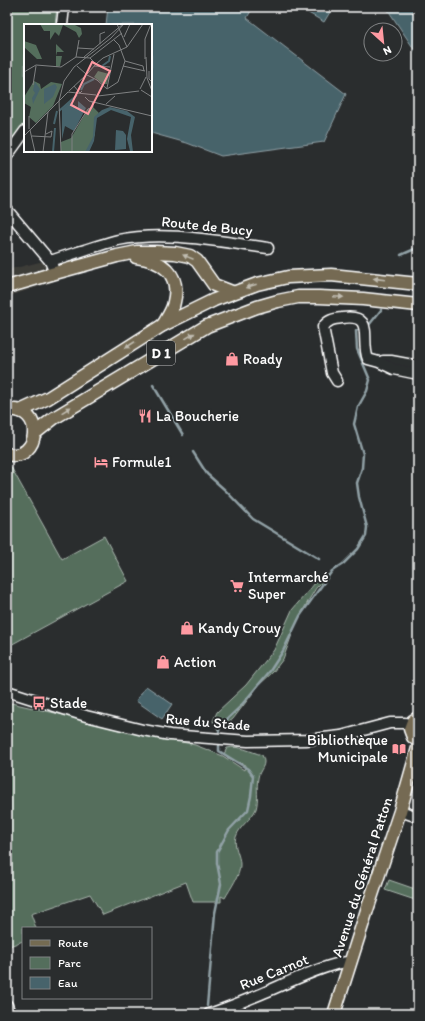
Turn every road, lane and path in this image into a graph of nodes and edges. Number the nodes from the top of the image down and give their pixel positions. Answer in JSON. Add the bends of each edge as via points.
{"nodes":[{"id":1,"x":64,"y":7,"type":"edge"},
{"id":2,"x":62,"y":24,"type":"edge"},
{"id":3,"x":24,"y":132,"type":"edge"},
{"id":4,"x":7,"y":156,"type":"edge"},
{"id":5,"x":7,"y":210,"type":"edge"},
{"id":6,"x":268,"y":248,"type":"dead end"},
{"id":7,"x":117,"y":256,"type":"junction"},
{"id":8,"x":50,"y":261,"type":"junction"},
{"id":9,"x":55,"y":272,"type":"junction"},
{"id":10,"x":418,"y":284,"type":"edge"},
{"id":11,"x":7,"y":287,"type":"edge"},
{"id":12,"x":232,"y":292,"type":"junction"},
{"id":13,"x":418,"y":306,"type":"edge"},
{"id":14,"x":163,"y":325,"type":"junction"},
{"id":15,"x":378,"y":362,"type":"junction"},
{"id":16,"x":418,"y":366,"type":"edge"},
{"id":17,"x":418,"y":374,"type":"edge"},
{"id":18,"x":337,"y":381,"type":"dead end"},
{"id":19,"x":7,"y":410,"type":"edge"},
{"id":20,"x":20,"y":411,"type":"junction"},
{"id":21,"x":35,"y":433,"type":"junction"},
{"id":22,"x":7,"y":454,"type":"edge"},
{"id":23,"x":7,"y":691,"type":"edge"},
{"id":24,"x":414,"y":721,"type":"edge"},
{"id":25,"x":418,"y":741,"type":"edge"},
{"id":26,"x":418,"y":748,"type":"edge"},
{"id":27,"x":400,"y":811,"type":"junction"},
{"id":28,"x":418,"y":816,"type":"edge"},
{"id":29,"x":351,"y":962,"type":"junction"},
{"id":30,"x":7,"y":1005,"type":"edge"},
{"id":31,"x":10,"y":1014,"type":"edge"},
{"id":32,"x":211,"y":1014,"type":"edge"},
{"id":33,"x":334,"y":1014,"type":"edge"}],
"edges":[{"from":1,"to":2,"type":"street"},
{"from":3,"to":4,"type":"street"},
{"from":5,"to":8,"type":"street"},
{"from":6,"to":8,"type":"street","name":"Route de Bucy","via":[[173,236],[153,236],[119,240]]},
{"from":7,"to":9,"type":"main road","name":"Route de Bucy"},
{"from":12,"to":7,"type":"main road","name":"Route de Bucy","one_way":true,"via":[[214,284],[197,261],[190,256],[156,252]]},
{"from":7,"to":14,"type":"main road","name":"Route de Bucy","via":[[146,258],[171,273],[175,283],[174,303]]},
{"from":8,"to":9,"type":"street"},
{"from":9,"to":11,"type":"main road","name":"Route de Bucy"},
{"from":10,"to":12,"type":"main road","number":"D 1","one_way":true,"via":[[308,275],[274,279]]},
{"from":12,"to":14,"type":"main road","number":"D 1"},
{"from":21,"to":13,"type":"main road","number":"D 1","one_way":true,"via":[[54,418],[194,333],[238,313],[299,297],[338,297]]},
{"from":14,"to":20,"type":"main road","number":"D 1","one_way":true,"via":[[48,398]]},
{"from":15,"to":16,"type":"street","via":[[391,361]]},
{"from":15,"to":17,"type":"street","via":[[394,369]]},
{"from":15,"to":18,"type":"street","via":[[368,359],[366,355],[365,327],[361,320],[355,317],[332,319],[323,327],[332,373]]},
{"from":19,"to":20,"type":"main road"},
{"from":20,"to":21,"type":"main road","via":[[31,420]]},
{"from":21,"to":22,"type":"main road","via":[[34,440],[25,451],[18,455]]},
{"from":23,"to":24,"type":"street","name":"Rue du Stade","via":[[86,716],[144,730],[248,741],[306,740],[341,736],[390,723]]},
{"from":24,"to":25,"type":"main road","via":[[410,734]]},
{"from":26,"to":27,"type":"main road","name":"Avenue du Général Patton"},
{"from":27,"to":28,"type":"street"},
{"from":27,"to":29,"type":"main road","name":"Avenue du Général Patton"},
{"from":29,"to":32,"type":"street","name":"Rue Carnot","via":[[332,965]]},
{"from":29,"to":33,"type":"main road","name":"Avenue du Général Patton"},
{"from":30,"to":31,"type":"street"}]}
